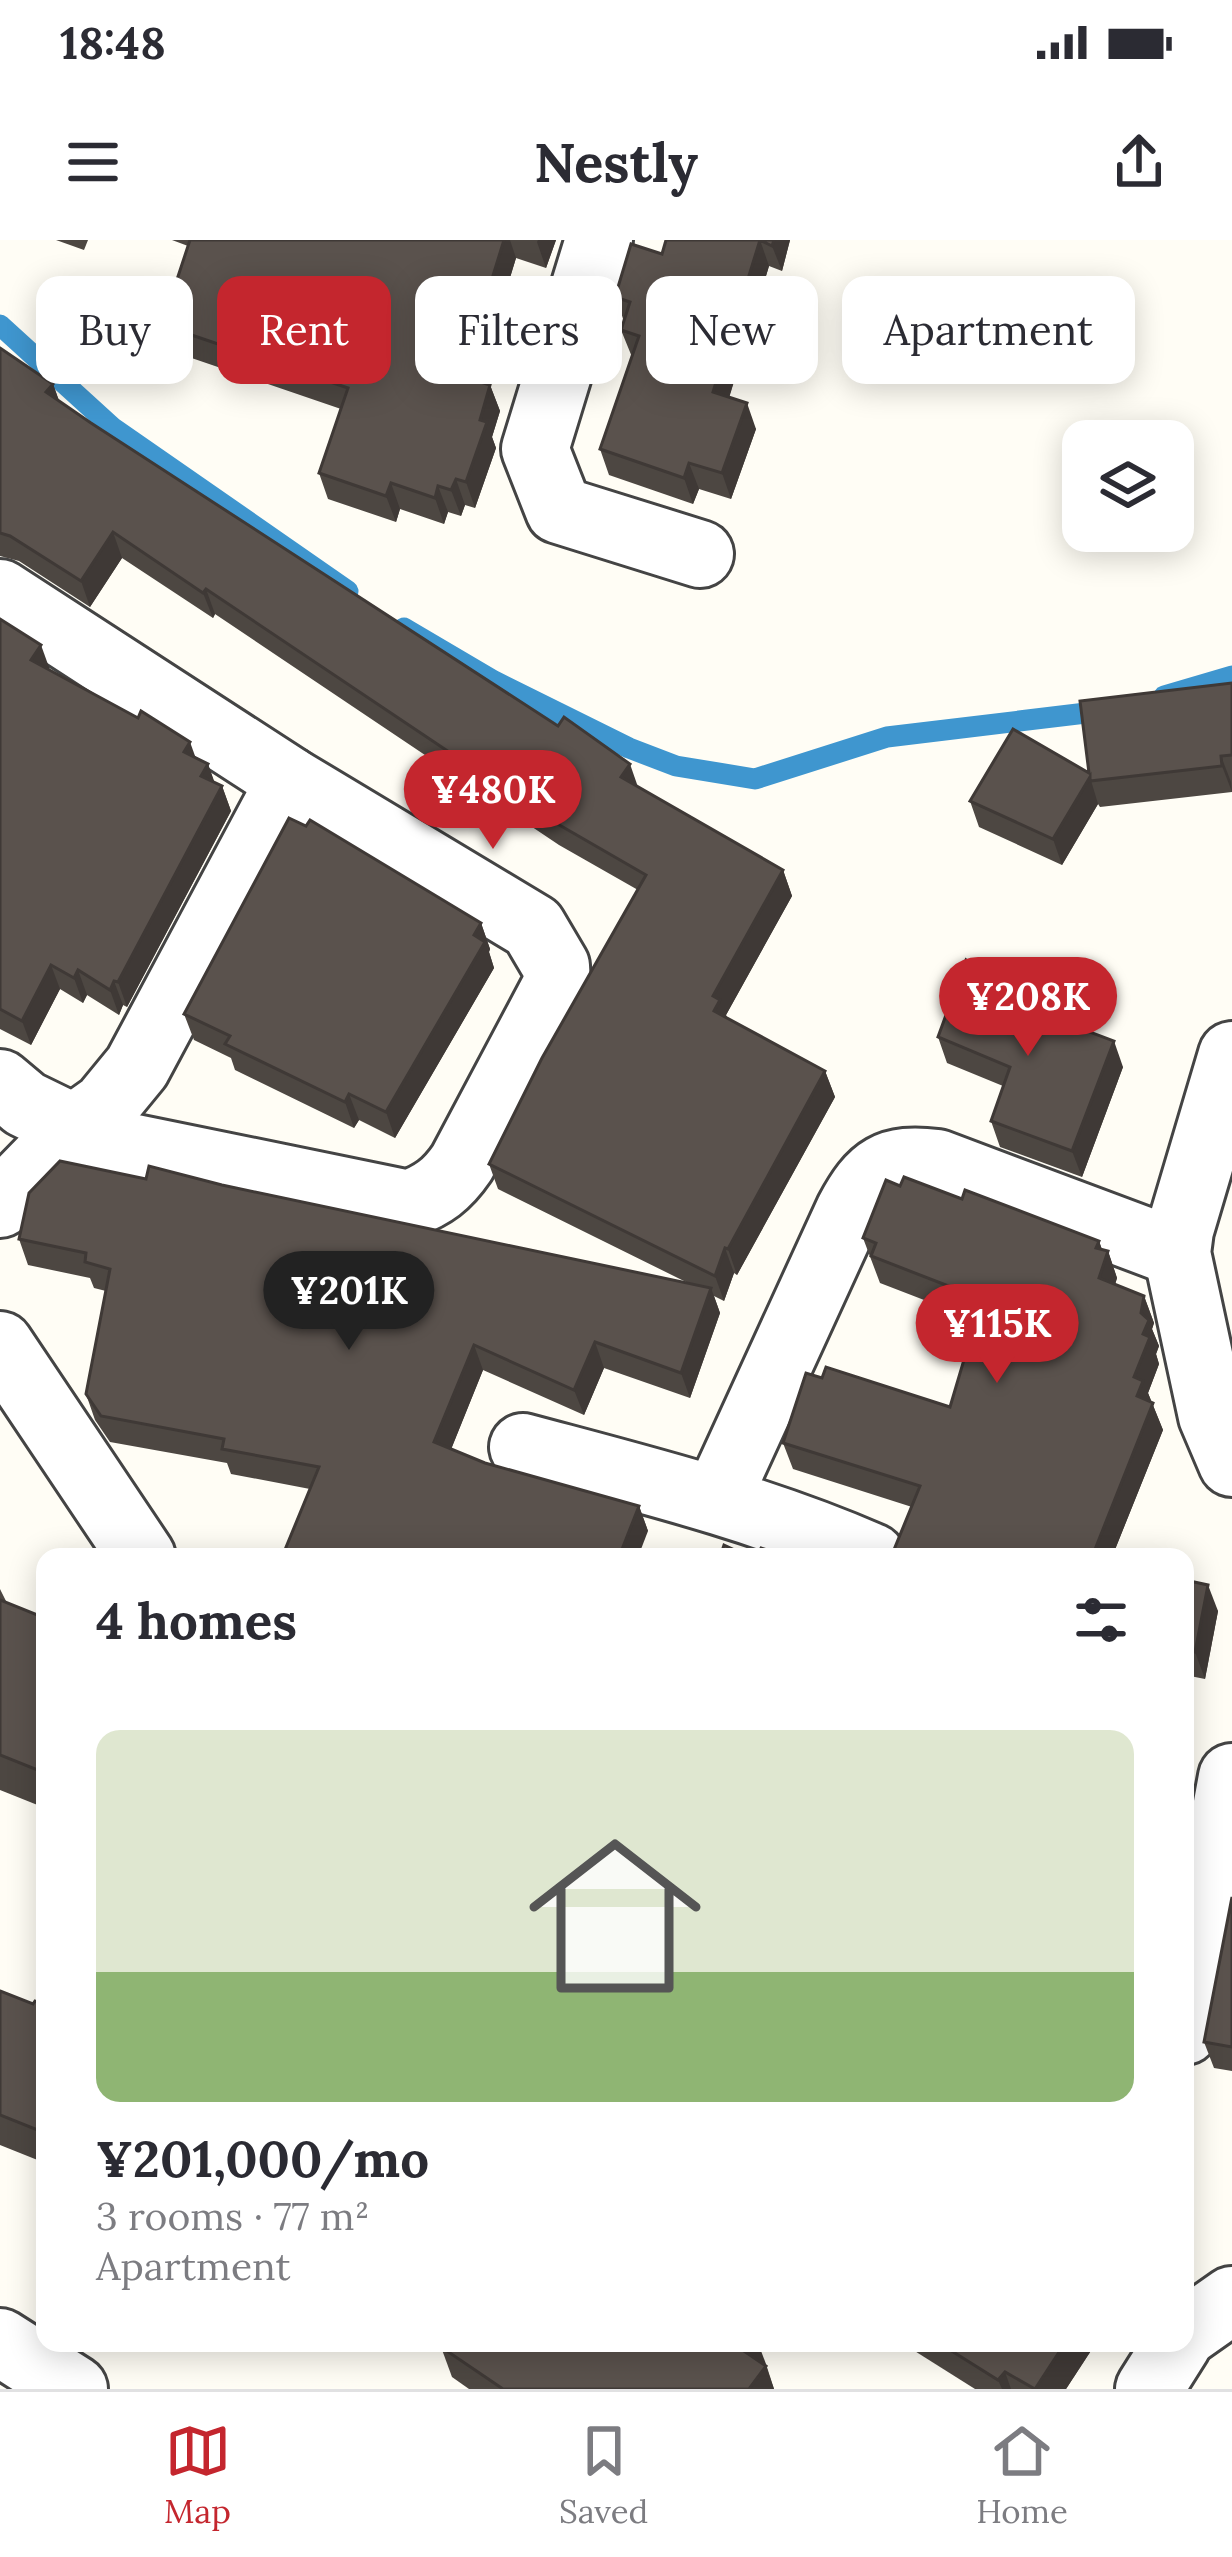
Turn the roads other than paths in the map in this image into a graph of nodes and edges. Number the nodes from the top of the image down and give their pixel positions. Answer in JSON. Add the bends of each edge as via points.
{"nodes":[{"id":1,"x":599,"y":240,"type":"edge"},
{"id":2,"x":700,"y":554,"type":"dead end"},
{"id":3,"x":0,"y":592,"type":"edge"},
{"id":4,"x":290,"y":781,"type":"junction"},
{"id":5,"x":1232,"y":1055,"type":"edge"},
{"id":6,"x":0,"y":1084,"type":"edge"},
{"id":7,"x":74,"y":1128,"type":"junction"},
{"id":8,"x":0,"y":1204,"type":"edge"},
{"id":9,"x":1177,"y":1253,"type":"junction"},
{"id":10,"x":0,"y":1345,"type":"edge"},
{"id":11,"x":523,"y":1447,"type":"dead end"},
{"id":12,"x":1232,"y":1463,"type":"edge"},
{"id":13,"x":717,"y":1499,"type":"junction"},
{"id":14,"x":136,"y":1548,"type":"edge"},
{"id":15,"x":851,"y":1548,"type":"edge"},
{"id":16,"x":1232,"y":1778,"type":"edge"},
{"id":17,"x":1194,"y":1983,"type":"edge"},
{"id":18,"x":1232,"y":2300,"type":"edge"},
{"id":19,"x":1194,"y":2332,"type":"edge"},
{"id":20,"x":0,"y":2342,"type":"edge"},
{"id":21,"x":74,"y":2389,"type":"edge"}],
"edges":[{"from":1,"to":2,"type":"street","via":[[535,449],[559,510]]},
{"from":3,"to":4,"type":"street"},
{"from":4,"to":7,"type":"street","via":[[136,1067],[105,1106]]},
{"from":4,"to":7,"type":"street","via":[[533,927],[556,966],[551,1000],[462,1163],[431,1196],[409,1204],[101,1141]]},
{"from":5,"to":9,"type":"street"},
{"from":6,"to":7,"type":"street"},
{"from":7,"to":8,"type":"street"},
{"from":9,"to":12,"type":"street","via":[[1212,1416]]},
{"from":9,"to":13,"type":"street","via":[[937,1163],[883,1166],[849,1210]]},
{"from":10,"to":14,"type":"street"},
{"from":11,"to":13,"type":"street"},
{"from":13,"to":15,"type":"street"},
{"from":16,"to":17,"type":"street"},
{"from":18,"to":19,"type":"street"},
{"from":20,"to":21,"type":"street"}]}
